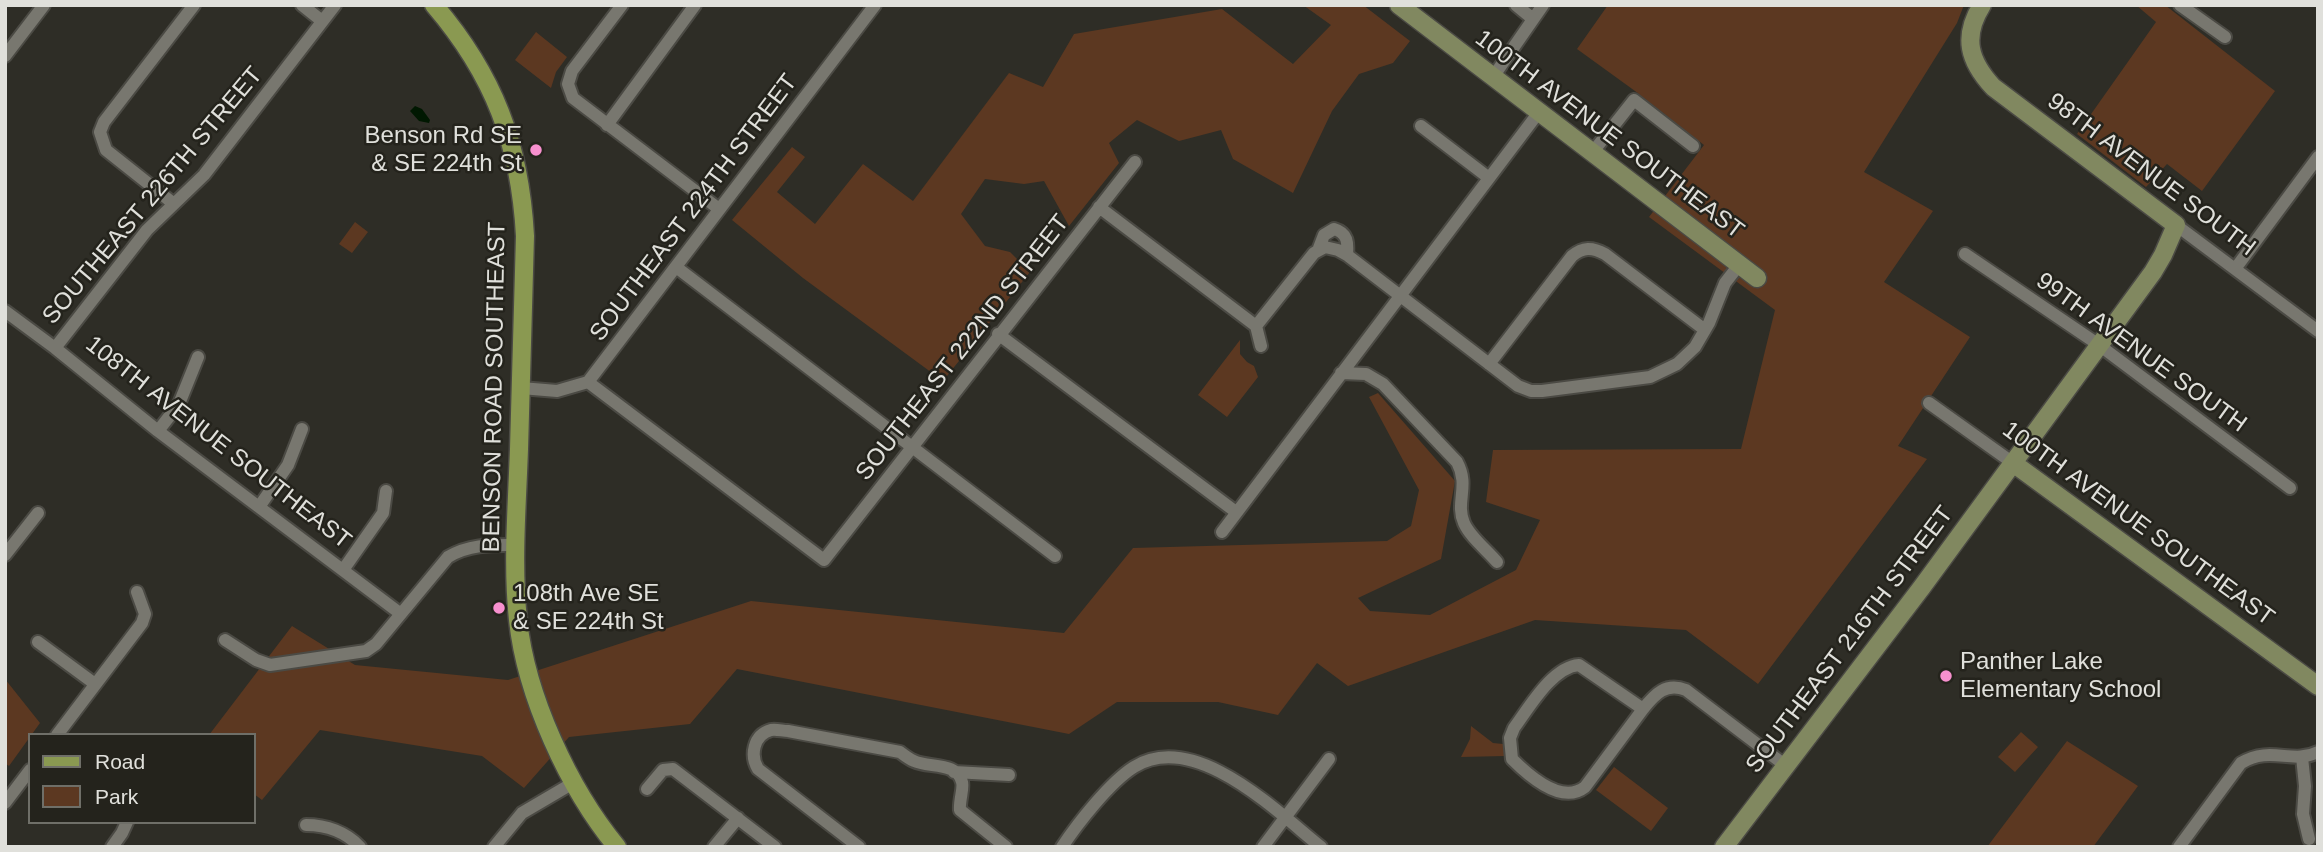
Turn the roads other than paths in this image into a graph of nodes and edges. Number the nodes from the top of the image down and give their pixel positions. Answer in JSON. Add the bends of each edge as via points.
{"nodes":[{"id":1,"x":44,"y":5,"type":"edge"},
{"id":2,"x":194,"y":5,"type":"edge"},
{"id":3,"x":302,"y":5,"type":"edge"},
{"id":4,"x":335,"y":5,"type":"edge"},
{"id":5,"x":434,"y":5,"type":"edge"},
{"id":6,"x":622,"y":5,"type":"edge"},
{"id":7,"x":695,"y":5,"type":"edge"},
{"id":8,"x":875,"y":5,"type":"edge"},
{"id":9,"x":1399,"y":5,"type":"edge"},
{"id":10,"x":1516,"y":5,"type":"edge"},
{"id":11,"x":1544,"y":5,"type":"edge"},
{"id":12,"x":1982,"y":5,"type":"edge"},
{"id":13,"x":2180,"y":5,"type":"edge"},
{"id":14,"x":1534,"y":19,"type":"junction"},
{"id":15,"x":322,"y":21,"type":"junction"},
{"id":16,"x":2225,"y":37,"type":"dead end"},
{"id":17,"x":5,"y":56,"type":"edge"},
{"id":18,"x":1493,"y":77,"type":"junction"},
{"id":19,"x":1539,"y":112,"type":"junction"},
{"id":20,"x":607,"y":125,"type":"junction"},
{"id":21,"x":1421,"y":126,"type":"dead end"},
{"id":22,"x":1693,"y":146,"type":"dead end"},
{"id":23,"x":1592,"y":153,"type":"junction"},
{"id":24,"x":2318,"y":157,"type":"edge"},
{"id":25,"x":1135,"y":162,"type":"dead end"},
{"id":26,"x":1489,"y":178,"type":"junction"},
{"id":27,"x":174,"y":204,"type":"junction"},
{"id":28,"x":1099,"y":208,"type":"junction"},
{"id":29,"x":719,"y":209,"type":"junction"},
{"id":30,"x":2168,"y":219,"type":"junction"},
{"id":31,"x":1325,"y":248,"type":"junction"},
{"id":32,"x":1965,"y":254,"type":"dead end"},
{"id":33,"x":1347,"y":255,"type":"junction"},
{"id":34,"x":1739,"y":265,"type":"junction"},
{"id":35,"x":676,"y":267,"type":"junction"},
{"id":36,"x":2235,"y":269,"type":"junction"},
{"id":37,"x":1757,"y":278,"type":"dead end"},
{"id":38,"x":1399,"y":296,"type":"junction"},
{"id":39,"x":5,"y":312,"type":"edge"},
{"id":40,"x":1256,"y":326,"type":"junction"},
{"id":41,"x":1705,"y":330,"type":"junction"},
{"id":42,"x":2318,"y":331,"type":"edge"},
{"id":43,"x":998,"y":334,"type":"junction"},
{"id":44,"x":2099,"y":345,"type":"junction"},
{"id":45,"x":1261,"y":346,"type":"dead end"},
{"id":46,"x":55,"y":348,"type":"junction"},
{"id":47,"x":198,"y":357,"type":"dead end"},
{"id":48,"x":1489,"y":364,"type":"junction"},
{"id":49,"x":1341,"y":373,"type":"junction"},
{"id":50,"x":588,"y":383,"type":"junction"},
{"id":51,"x":521,"y":388,"type":"junction"},
{"id":52,"x":1929,"y":403,"type":"dead end"},
{"id":53,"x":302,"y":429,"type":"dead end"},
{"id":54,"x":158,"y":430,"type":"junction"},
{"id":55,"x":911,"y":447,"type":"junction"},
{"id":56,"x":2013,"y":463,"type":"junction"},
{"id":57,"x":2290,"y":488,"type":"dead end"},
{"id":58,"x":386,"y":491,"type":"dead end"},
{"id":59,"x":259,"y":507,"type":"junction"},
{"id":60,"x":1236,"y":512,"type":"junction"},
{"id":61,"x":38,"y":513,"type":"dead end"},
{"id":62,"x":1222,"y":532,"type":"dead end"},
{"id":63,"x":516,"y":545,"type":"junction"},
{"id":64,"x":5,"y":555,"type":"edge"},
{"id":65,"x":1055,"y":556,"type":"dead end"},
{"id":66,"x":1497,"y":562,"type":"dead end"},
{"id":67,"x":343,"y":570,"type":"junction"},
{"id":68,"x":137,"y":592,"type":"dead end"},
{"id":69,"x":401,"y":614,"type":"junction"},
{"id":70,"x":225,"y":640,"type":"dead end"},
{"id":71,"x":38,"y":642,"type":"dead end"},
{"id":72,"x":96,"y":684,"type":"junction"},
{"id":73,"x":2318,"y":686,"type":"edge"},
{"id":74,"x":1643,"y":709,"type":"junction"},
{"id":75,"x":59,"y":733,"type":"edge"},
{"id":76,"x":2318,"y":752,"type":"edge"},
{"id":77,"x":2302,"y":757,"type":"junction"},
{"id":78,"x":1329,"y":759,"type":"dead end"},
{"id":79,"x":1786,"y":766,"type":"junction"},
{"id":80,"x":954,"y":772,"type":"junction"},
{"id":81,"x":28,"y":773,"type":"edge"},
{"id":82,"x":1009,"y":775,"type":"dead end"},
{"id":83,"x":573,"y":783,"type":"junction"},
{"id":84,"x":647,"y":789,"type":"dead end"},
{"id":85,"x":5,"y":803,"type":"edge"},
{"id":86,"x":737,"y":818,"type":"junction"},
{"id":87,"x":1285,"y":818,"type":"junction"},
{"id":88,"x":126,"y":824,"type":"edge"},
{"id":89,"x":306,"y":825,"type":"dead end"},
{"id":90,"x":2309,"y":839,"type":"dead end"},
{"id":91,"x":112,"y":847,"type":"edge"},
{"id":92,"x":360,"y":847,"type":"edge"},
{"id":93,"x":494,"y":847,"type":"edge"},
{"id":94,"x":617,"y":847,"type":"edge"},
{"id":95,"x":714,"y":847,"type":"edge"},
{"id":96,"x":775,"y":847,"type":"edge"},
{"id":97,"x":859,"y":847,"type":"edge"},
{"id":98,"x":1006,"y":847,"type":"edge"},
{"id":99,"x":1062,"y":847,"type":"edge"},
{"id":100,"x":1263,"y":847,"type":"edge"},
{"id":101,"x":1321,"y":847,"type":"edge"},
{"id":102,"x":1724,"y":847,"type":"edge"},
{"id":103,"x":2179,"y":847,"type":"edge"}],
"edges":[{"from":1,"to":17,"type":"street"},
{"from":2,"to":27,"type":"street","via":[[100,131],[106,150]]},
{"from":3,"to":15,"type":"street"},
{"from":4,"to":15,"type":"street","name":"SOUTHEAST 226TH STREET"},
{"from":5,"to":51,"type":"main road","name":"BENSON ROAD SOUTHEAST","via":[[460,37],[491,90],[515,155],[525,236]]},
{"from":6,"to":20,"type":"street","via":[[572,71],[568,84],[573,98]]},
{"from":7,"to":20,"type":"street"},
{"from":8,"to":29,"type":"street","name":"SOUTHEAST 224TH STREET"},
{"from":9,"to":18,"type":"street","name":"100TH AVENUE SOUTHEAST"},
{"from":10,"to":14,"type":"street"},
{"from":11,"to":14,"type":"street"},
{"from":12,"to":30,"type":"street","name":"98TH AVENUE SOUTH","via":[[1969,33],[1975,62],[1984,77]]},
{"from":13,"to":16,"type":"street"},
{"from":14,"to":18,"type":"street"},
{"from":15,"to":27,"type":"street","name":"SOUTHEAST 226TH STREET","via":[[204,175]]},
{"from":18,"to":19,"type":"street","name":"100TH AVENUE SOUTHEAST"},
{"from":19,"to":23,"type":"street","name":"100TH AVENUE SOUTHEAST"},
{"from":19,"to":26,"type":"street"},
{"from":20,"to":29,"type":"street"},
{"from":21,"to":26,"type":"street"},
{"from":22,"to":23,"type":"street","via":[[1634,100]]},
{"from":23,"to":34,"type":"street","name":"100TH AVENUE SOUTHEAST"},
{"from":24,"to":36,"type":"street"},
{"from":25,"to":28,"type":"street","name":"SOUTHEAST 222ND STREET"},
{"from":26,"to":38,"type":"street"},
{"from":27,"to":46,"type":"street","name":"SOUTHEAST 226TH STREET","via":[[147,230]]},
{"from":28,"to":40,"type":"street"},
{"from":28,"to":43,"type":"street","name":"SOUTHEAST 222ND STREET"},
{"from":29,"to":35,"type":"street","name":"SOUTHEAST 224TH STREET"},
{"from":30,"to":36,"type":"street","name":"98TH AVENUE SOUTH"},
{"from":30,"to":44,"type":"street","name":"SOUTHEAST 216TH STREET","via":[[2163,255]]},
{"from":31,"to":33,"type":"street"},
{"from":31,"to":33,"type":"street","via":[[1325,235],[1334,229],[1348,240]]},
{"from":31,"to":40,"type":"street"},
{"from":32,"to":44,"type":"street","name":"99TH AVENUE SOUTH"},
{"from":33,"to":38,"type":"street"},
{"from":34,"to":37,"type":"street","name":"100TH AVENUE SOUTHEAST"},
{"from":34,"to":41,"type":"street","via":[[1725,284]]},
{"from":35,"to":50,"type":"street","name":"SOUTHEAST 224TH STREET"},
{"from":35,"to":55,"type":"street"},
{"from":36,"to":42,"type":"street","name":"98TH AVENUE SOUTH"},
{"from":38,"to":48,"type":"street"},
{"from":38,"to":49,"type":"street"},
{"from":39,"to":46,"type":"street","name":"108TH AVENUE SOUTHEAST"},
{"from":40,"to":45,"type":"street"},
{"from":41,"to":48,"type":"street","via":[[1686,357],[1658,374],[1531,391]]},
{"from":41,"to":48,"type":"street","via":[[1605,254],[1596,249],[1580,250]]},
{"from":43,"to":55,"type":"street","name":"SOUTHEAST 222ND STREET"},
{"from":43,"to":60,"type":"street"},
{"from":44,"to":56,"type":"street","name":"SOUTHEAST 216TH STREET"},
{"from":44,"to":57,"type":"street","name":"99TH AVENUE SOUTH"},
{"from":46,"to":54,"type":"street","name":"108TH AVENUE SOUTHEAST"},
{"from":47,"to":54,"type":"street","via":[[179,404]]},
{"from":49,"to":60,"type":"street"},
{"from":49,"to":66,"type":"street","via":[[1369,375],[1383,384],[1457,462],[1464,488],[1460,509],[1464,523]]},
{"from":50,"to":51,"type":"street","via":[[556,391]]},
{"from":50,"to":55,"type":"street","name":"SOUTHEAST 222ND STREET","via":[[824,560]]},
{"from":51,"to":63,"type":"main road","name":"BENSON ROAD SOUTHEAST"},
{"from":52,"to":56,"type":"street","name":"100TH AVENUE SOUTHEAST"},
{"from":53,"to":59,"type":"street","via":[[288,465]]},
{"from":54,"to":59,"type":"street","name":"108TH AVENUE SOUTHEAST"},
{"from":55,"to":65,"type":"street"},
{"from":56,"to":73,"type":"street","name":"100TH AVENUE SOUTHEAST"},
{"from":56,"to":79,"type":"street","name":"SOUTHEAST 216TH STREET"},
{"from":58,"to":67,"type":"street","via":[[383,513]]},
{"from":59,"to":67,"type":"street","name":"108TH AVENUE SOUTHEAST"},
{"from":60,"to":62,"type":"street"},
{"from":61,"to":64,"type":"street"},
{"from":63,"to":69,"type":"street","via":[[480,545],[448,556]]},
{"from":63,"to":83,"type":"main road","name":"BENSON ROAD SOUTHEAST","via":[[518,620],[526,661]]},
{"from":67,"to":69,"type":"street","name":"108TH AVENUE SOUTHEAST"},
{"from":68,"to":72,"type":"street","via":[[145,614],[142,623]]},
{"from":69,"to":70,"type":"street","via":[[376,643],[357,654],[270,665]]},
{"from":71,"to":72,"type":"street"},
{"from":72,"to":75,"type":"street"},
{"from":74,"to":74,"type":"street","via":[[1585,787],[1573,793],[1556,792],[1512,759],[1510,734],[1566,667],[1584,667]]},
{"from":74,"to":79,"type":"street","via":[[1660,691],[1686,690]]},
{"from":76,"to":77,"type":"street"},
{"from":77,"to":90,"type":"street","via":[[2303,814]]},
{"from":77,"to":103,"type":"street","via":[[2267,754],[2241,763]]},
{"from":78,"to":87,"type":"street"},
{"from":79,"to":102,"type":"street","name":"SOUTHEAST 216TH STREET"},
{"from":80,"to":82,"type":"street"},
{"from":80,"to":97,"type":"street","via":[[915,762],[900,752],[789,731],[771,730],[756,743],[753,761],[758,769]]},
{"from":80,"to":98,"type":"street","via":[[963,785],[960,810]]},
{"from":81,"to":85,"type":"street"},
{"from":83,"to":93,"type":"street","via":[[522,813]]},
{"from":83,"to":94,"type":"main road"},
{"from":84,"to":86,"type":"street","via":[[663,770],[673,769]]},
{"from":86,"to":95,"type":"street"},
{"from":86,"to":96,"type":"street"},
{"from":87,"to":99,"type":"street","via":[[1212,767],[1186,759],[1151,760],[1134,767],[1109,790]]},
{"from":87,"to":100,"type":"street"},
{"from":87,"to":101,"type":"street"},
{"from":88,"to":91,"type":"street"},
{"from":89,"to":92,"type":"street","via":[[333,829]]}]}
